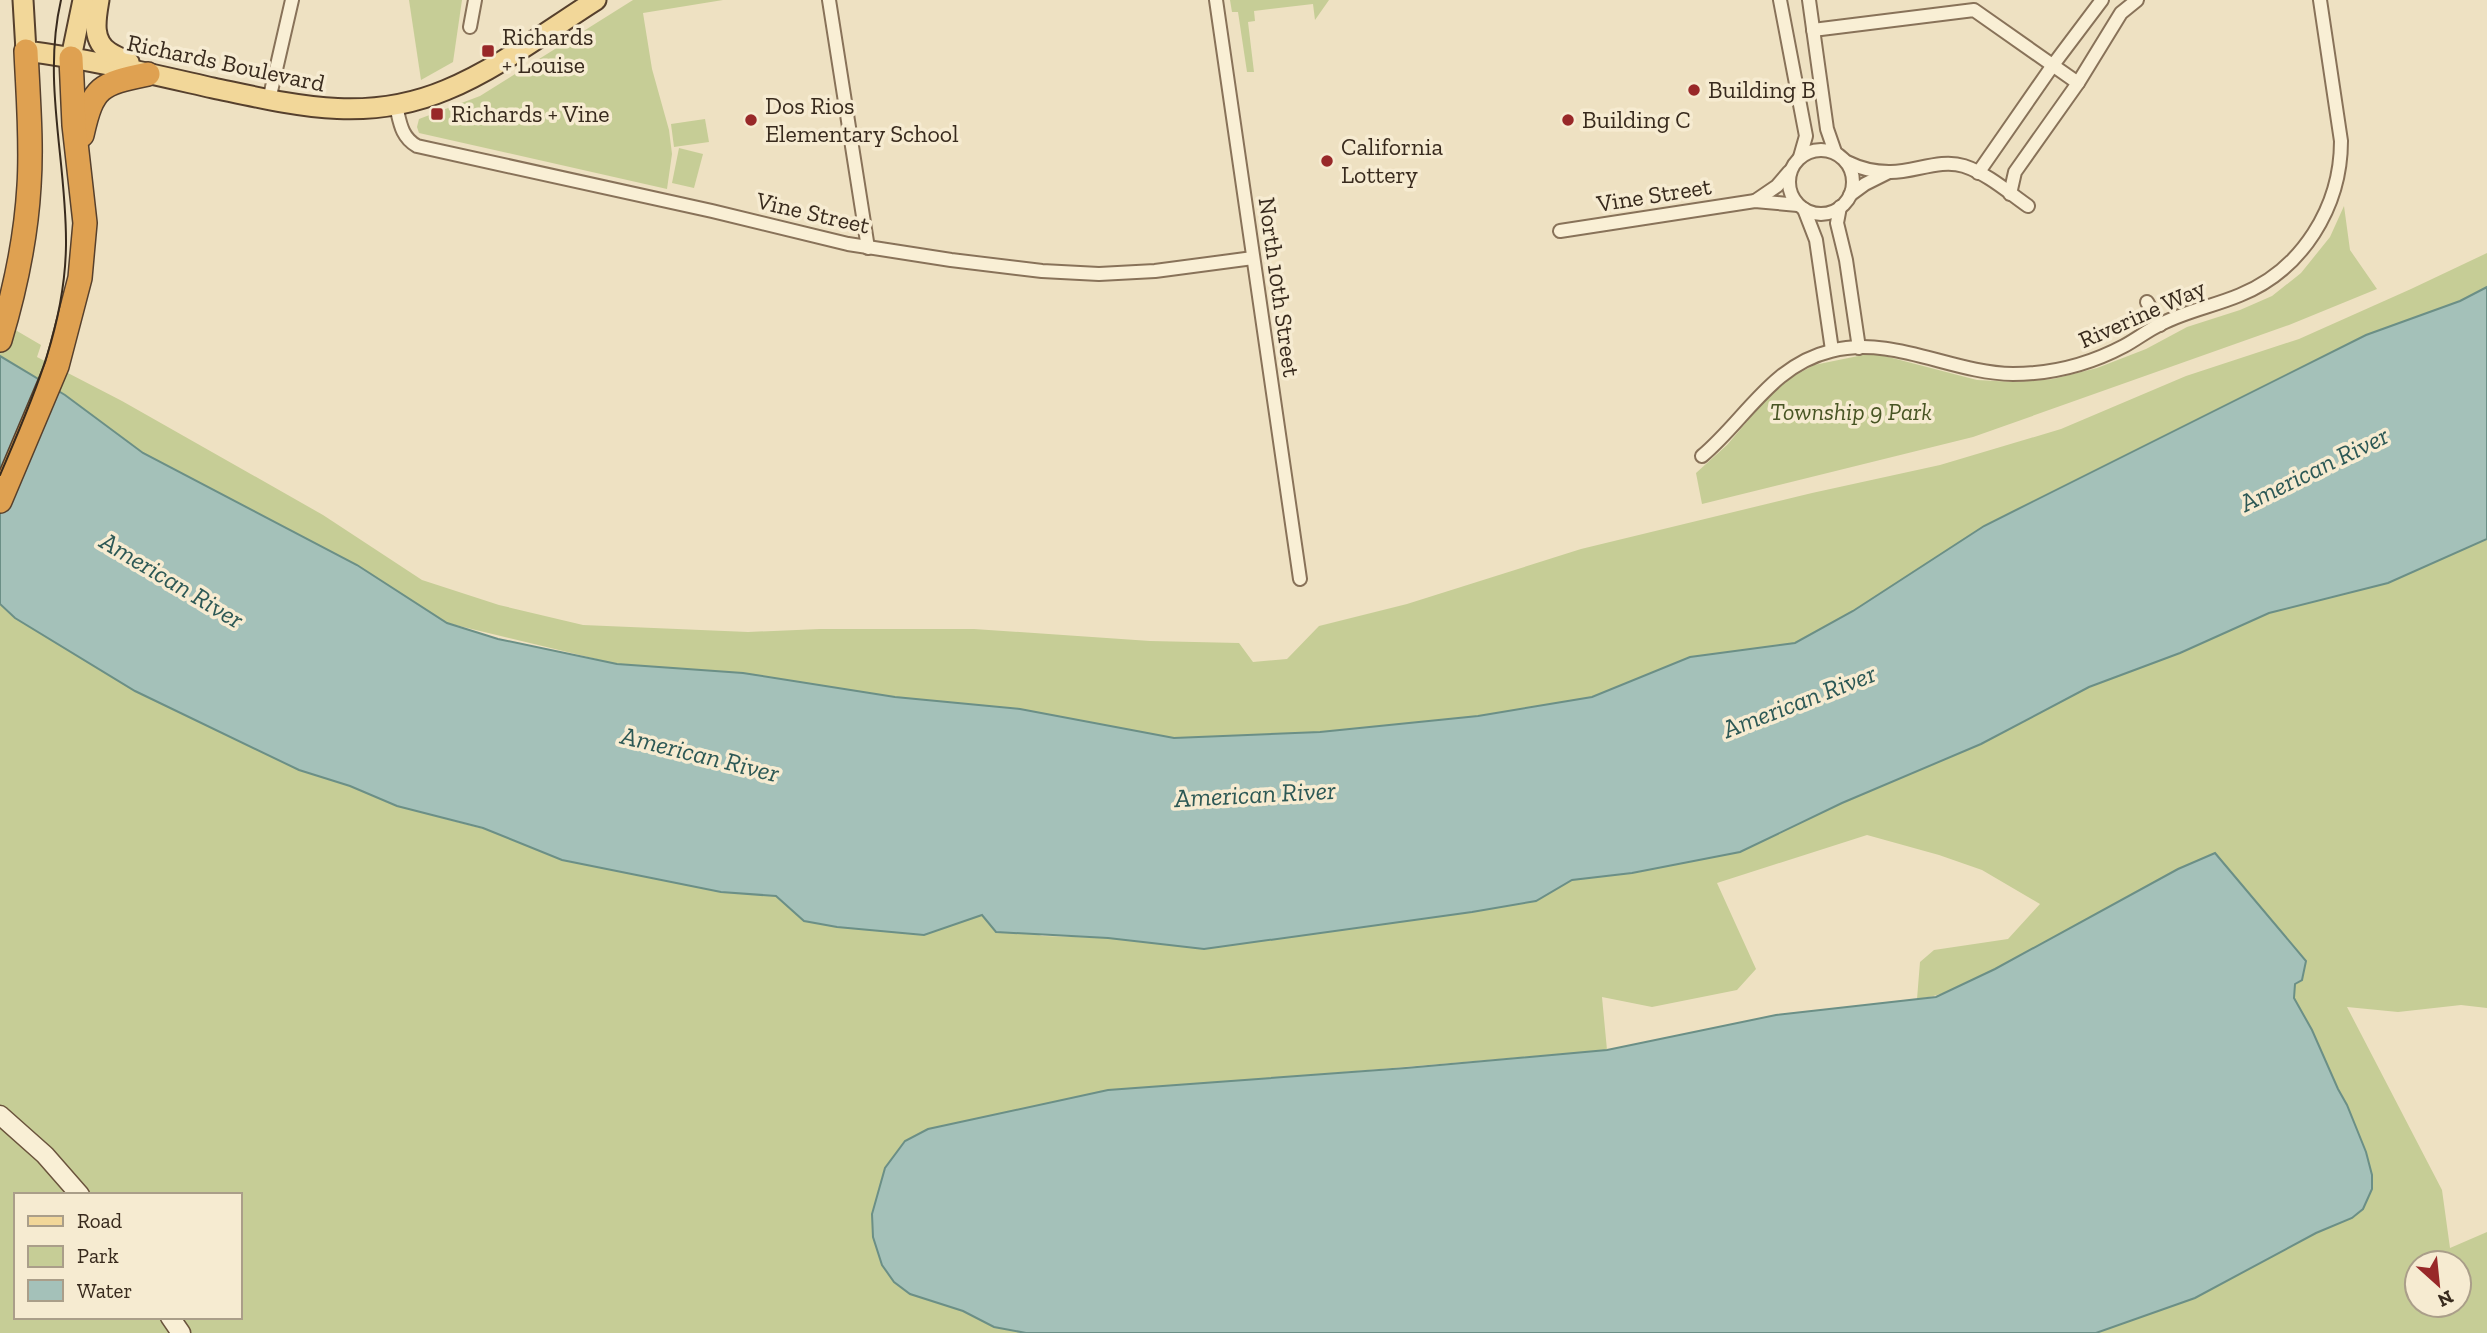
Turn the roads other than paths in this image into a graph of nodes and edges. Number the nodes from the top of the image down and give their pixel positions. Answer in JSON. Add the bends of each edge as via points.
{"nodes":[{"id":1,"x":23,"y":0,"type":"edge"},
{"id":2,"x":83,"y":0,"type":"edge"},
{"id":3,"x":99,"y":0,"type":"edge"},
{"id":4,"x":292,"y":0,"type":"edge"},
{"id":5,"x":475,"y":0,"type":"edge"},
{"id":6,"x":596,"y":0,"type":"edge"},
{"id":7,"x":830,"y":0,"type":"edge"},
{"id":8,"x":1216,"y":0,"type":"edge"},
{"id":9,"x":1780,"y":0,"type":"edge"},
{"id":10,"x":1809,"y":0,"type":"edge"},
{"id":11,"x":2102,"y":0,"type":"edge"},
{"id":12,"x":2137,"y":0,"type":"edge"},
{"id":13,"x":2320,"y":0,"type":"edge"},
{"id":14,"x":1973,"y":5,"type":"edge"},
{"id":15,"x":470,"y":27,"type":"dead end"},
{"id":16,"x":1813,"y":30,"type":"junction"},
{"id":17,"x":26,"y":51,"type":"junction"},
{"id":18,"x":2053,"y":65,"type":"junction"},
{"id":19,"x":71,"y":67,"type":"junction"},
{"id":20,"x":148,"y":74,"type":"junction"},
{"id":21,"x":2078,"y":83,"type":"junction"},
{"id":22,"x":269,"y":100,"type":"junction"},
{"id":23,"x":396,"y":106,"type":"junction"},
{"id":24,"x":1835,"y":152,"type":"junction"},
{"id":25,"x":78,"y":155,"type":"junction"},
{"id":26,"x":1800,"y":157,"type":"junction"},
{"id":27,"x":1847,"y":162,"type":"junction"},
{"id":28,"x":1790,"y":172,"type":"junction"},
{"id":29,"x":1889,"y":172,"type":"junction"},
{"id":30,"x":1978,"y":173,"type":"junction"},
{"id":31,"x":2010,"y":194,"type":"junction"},
{"id":32,"x":1850,"y":195,"type":"junction"},
{"id":33,"x":1755,"y":201,"type":"junction"},
{"id":34,"x":2028,"y":206,"type":"dead end"},
{"id":35,"x":1801,"y":207,"type":"junction"},
{"id":36,"x":1840,"y":207,"type":"junction"},
{"id":37,"x":1560,"y":231,"type":"dead end"},
{"id":38,"x":868,"y":248,"type":"junction"},
{"id":39,"x":1254,"y":258,"type":"junction"},
{"id":40,"x":2147,"y":302,"type":"dead end"},
{"id":41,"x":2160,"y":324,"type":"junction"},
{"id":42,"x":0,"y":340,"type":"edge"},
{"id":43,"x":1859,"y":348,"type":"junction"},
{"id":44,"x":1832,"y":350,"type":"junction"},
{"id":45,"x":1702,"y":456,"type":"dead end"},
{"id":46,"x":0,"y":501,"type":"edge"},
{"id":47,"x":1300,"y":579,"type":"dead end"},
{"id":48,"x":0,"y":1115,"type":"edge"},
{"id":49,"x":78,"y":1193,"type":"edge"}],
"edges":[{"from":1,"to":17,"type":"main road"},
{"from":2,"to":19,"type":"main road"},
{"from":3,"to":20,"type":"main road","via":[[95,25],[102,44]]},
{"from":4,"to":22,"type":"street"},
{"from":5,"to":15,"type":"street"},
{"from":6,"to":23,"type":"main road","name":"Richards Boulevard","via":[[472,78]]},
{"from":7,"to":38,"type":"street"},
{"from":8,"to":39,"type":"street","name":"North 10th Street"},
{"from":9,"to":26,"type":"street","via":[[1806,136]]},
{"from":10,"to":16,"type":"street"},
{"from":11,"to":18,"type":"street"},
{"from":12,"to":21,"type":"street","via":[[2121,13]]},
{"from":13,"to":41,"type":"street","name":"Riverine Way","via":[[2341,141],[2335,187],[2319,225],[2284,268],[2243,294]]},
{"from":14,"to":16,"type":"street"},
{"from":14,"to":18,"type":"street"},
{"from":16,"to":24,"type":"street","via":[[1827,129]]},
{"from":17,"to":19,"type":"main road","name":"Richards Boulevard"},
{"from":17,"to":42,"type":"highway","via":[[29,186],[23,241]]},
{"from":18,"to":21,"type":"street"},
{"from":18,"to":30,"type":"street"},
{"from":19,"to":20,"type":"main road","name":"Richards Boulevard"},
{"from":19,"to":25,"type":"highway"},
{"from":20,"to":22,"type":"main road","name":"Richards Boulevard"},
{"from":20,"to":25,"type":"highway","via":[[115,81],[94,97]]},
{"from":21,"to":31,"type":"street","via":[[2015,172]]},
{"from":22,"to":23,"type":"main road","name":"Richards Boulevard","via":[[328,110]]},
{"from":23,"to":38,"type":"street","name":"Vine Street","via":[[407,140],[417,146]]},
{"from":24,"to":26,"type":"street","via":[[1823,149]]},
{"from":24,"to":27,"type":"street"},
{"from":25,"to":46,"type":"highway","via":[[85,223],[77,293],[57,366]]},
{"from":26,"to":28,"type":"street"},
{"from":27,"to":29,"type":"street"},
{"from":27,"to":32,"type":"street","via":[[1853,178]]},
{"from":28,"to":33,"type":"street","name":"Vine Street"},
{"from":28,"to":35,"type":"street","via":[[1789,189]]},
{"from":29,"to":30,"type":"street","via":[[1962,165]]},
{"from":29,"to":32,"type":"street"},
{"from":30,"to":31,"type":"street"},
{"from":31,"to":34,"type":"street"},
{"from":32,"to":36,"type":"street"},
{"from":33,"to":35,"type":"street","name":"Vine Street"},
{"from":33,"to":37,"type":"street","name":"Vine Street"},
{"from":35,"to":36,"type":"street","via":[[1823,214]]},
{"from":35,"to":44,"type":"street","via":[[1816,240]]},
{"from":36,"to":43,"type":"street","via":[[1837,223]]},
{"from":38,"to":39,"type":"street","name":"Vine Street","via":[[1079,274],[1136,273]]},
{"from":39,"to":47,"type":"street","name":"North 10th Street"},
{"from":40,"to":41,"type":"street"},
{"from":41,"to":43,"type":"street","name":"Riverine Way","via":[[2095,360],[2029,374],[1985,372],[1885,348]]},
{"from":43,"to":44,"type":"street","name":"Riverine Way"},
{"from":44,"to":45,"type":"street","name":"Riverine Way","via":[[1774,380]]},
{"from":48,"to":49,"type":"main road"}]}
